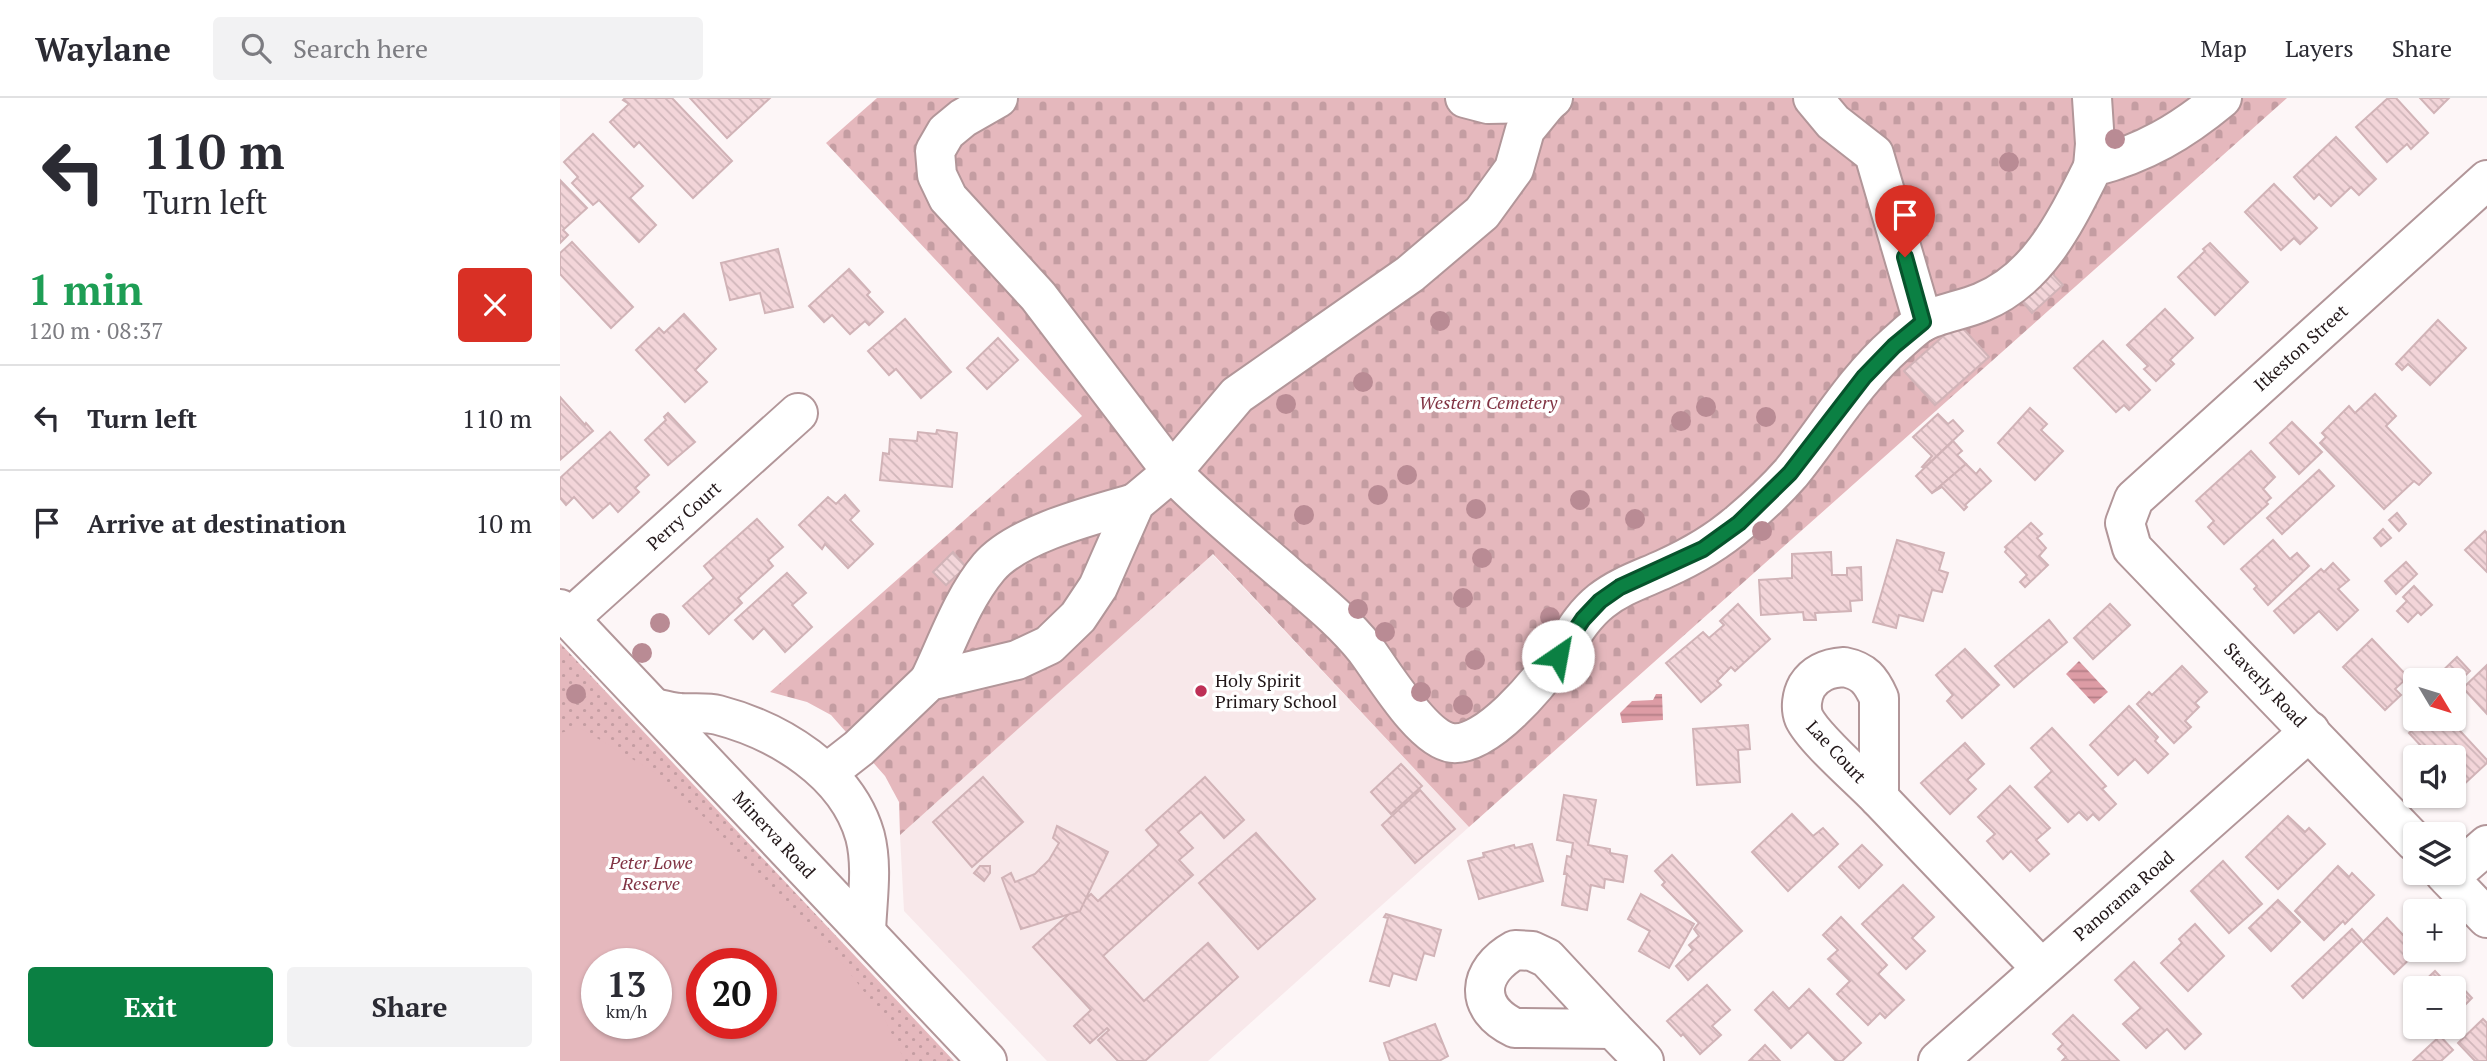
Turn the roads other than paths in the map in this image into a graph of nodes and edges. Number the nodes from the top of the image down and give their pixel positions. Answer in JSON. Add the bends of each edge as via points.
{"nodes":[{"id":1,"x":998,"y":98,"type":"edge"},
{"id":2,"x":1465,"y":98,"type":"edge"},
{"id":3,"x":1813,"y":98,"type":"edge"},
{"id":4,"x":2092,"y":98,"type":"edge"},
{"id":5,"x":2222,"y":98,"type":"edge"},
{"id":6,"x":1550,"y":100,"type":"edge"},
{"id":7,"x":2093,"y":167,"type":"junction"},
{"id":8,"x":2487,"y":180,"type":"edge"},
{"id":9,"x":1923,"y":322,"type":"junction"},
{"id":10,"x":798,"y":413,"type":"dead end"},
{"id":11,"x":1172,"y":472,"type":"junction"},
{"id":12,"x":1135,"y":503,"type":"junction"},
{"id":13,"x":2125,"y":523,"type":"joint"},
{"id":14,"x":565,"y":614,"type":"edge"},
{"id":15,"x":929,"y":681,"type":"junction"},
{"id":16,"x":654,"y":708,"type":"junction"},
{"id":17,"x":2310,"y":731,"type":"junction"},
{"id":18,"x":827,"y":773,"type":"junction"},
{"id":19,"x":1879,"y":798,"type":"dead end"},
{"id":20,"x":2403,"y":829,"type":"edge"},
{"id":21,"x":2487,"y":845,"type":"edge"},
{"id":22,"x":2466,"y":861,"type":"edge"},
{"id":23,"x":2456,"y":885,"type":"edge"},
{"id":24,"x":2487,"y":918,"type":"edge"},
{"id":25,"x":866,"y":932,"type":"junction"},
{"id":26,"x":2042,"y":968,"type":"junction"},
{"id":27,"x":1613,"y":1029,"type":"dead end"},
{"id":28,"x":987,"y":1061,"type":"edge"},
{"id":29,"x":1644,"y":1061,"type":"edge"},
{"id":30,"x":1938,"y":1061,"type":"edge"}],
"edges":[{"from":1,"to":11,"type":"street","via":[[946,132],[935,151],[937,176],[948,198],[1038,296]]},
{"from":2,"to":6,"type":"street","via":[[1488,104]]},
{"from":3,"to":9,"type":"street","via":[[1874,154]]},
{"from":4,"to":7,"type":"street"},
{"from":5,"to":7,"type":"street","via":[[2157,145]]},
{"from":6,"to":11,"type":"street","via":[[1525,131],[1514,169],[1482,214],[1410,274],[1237,395]]},
{"from":7,"to":9,"type":"street","via":[[2060,231],[2026,272],[1985,301]]},
{"from":8,"to":13,"type":"street","name":"Itkeston Street","via":[[2134,499]]},
{"from":9,"to":11,"type":"street","via":[[1864,377],[1790,473],[1739,523],[1703,549],[1600,601],[1516,706],[1479,736],[1460,743],[1438,738],[1344,625]]},
{"from":10,"to":14,"type":"street","name":"Perry Court"},
{"from":11,"to":12,"type":"street"},
{"from":12,"to":15,"type":"street","via":[[1045,533],[1013,548],[990,566]]},
{"from":12,"to":15,"type":"street","via":[[1098,587],[1079,617],[1049,645],[1017,660]]},
{"from":13,"to":17,"type":"street","name":"Staverly Road","via":[[2132,548]]},
{"from":14,"to":16,"type":"street","name":"Minerva Road"},
{"from":15,"to":18,"type":"street"},
{"from":16,"to":18,"type":"street","via":[[715,714],[747,725],[793,748]]},
{"from":16,"to":25,"type":"street","name":"Minerva Road"},
{"from":17,"to":20,"type":"street","name":"Staverly Road"},
{"from":17,"to":26,"type":"street","name":"Panorama Road"},
{"from":18,"to":25,"type":"street","via":[[850,802],[865,836],[869,877]]},
{"from":19,"to":26,"type":"street","name":"Lae Court"},
{"from":21,"to":22,"type":"street"},
{"from":23,"to":24,"type":"street"},
{"from":25,"to":28,"type":"street","name":"Minerva Road"},
{"from":26,"to":30,"type":"street","name":"Panorama Road"},
{"from":27,"to":29,"type":"street"}]}
